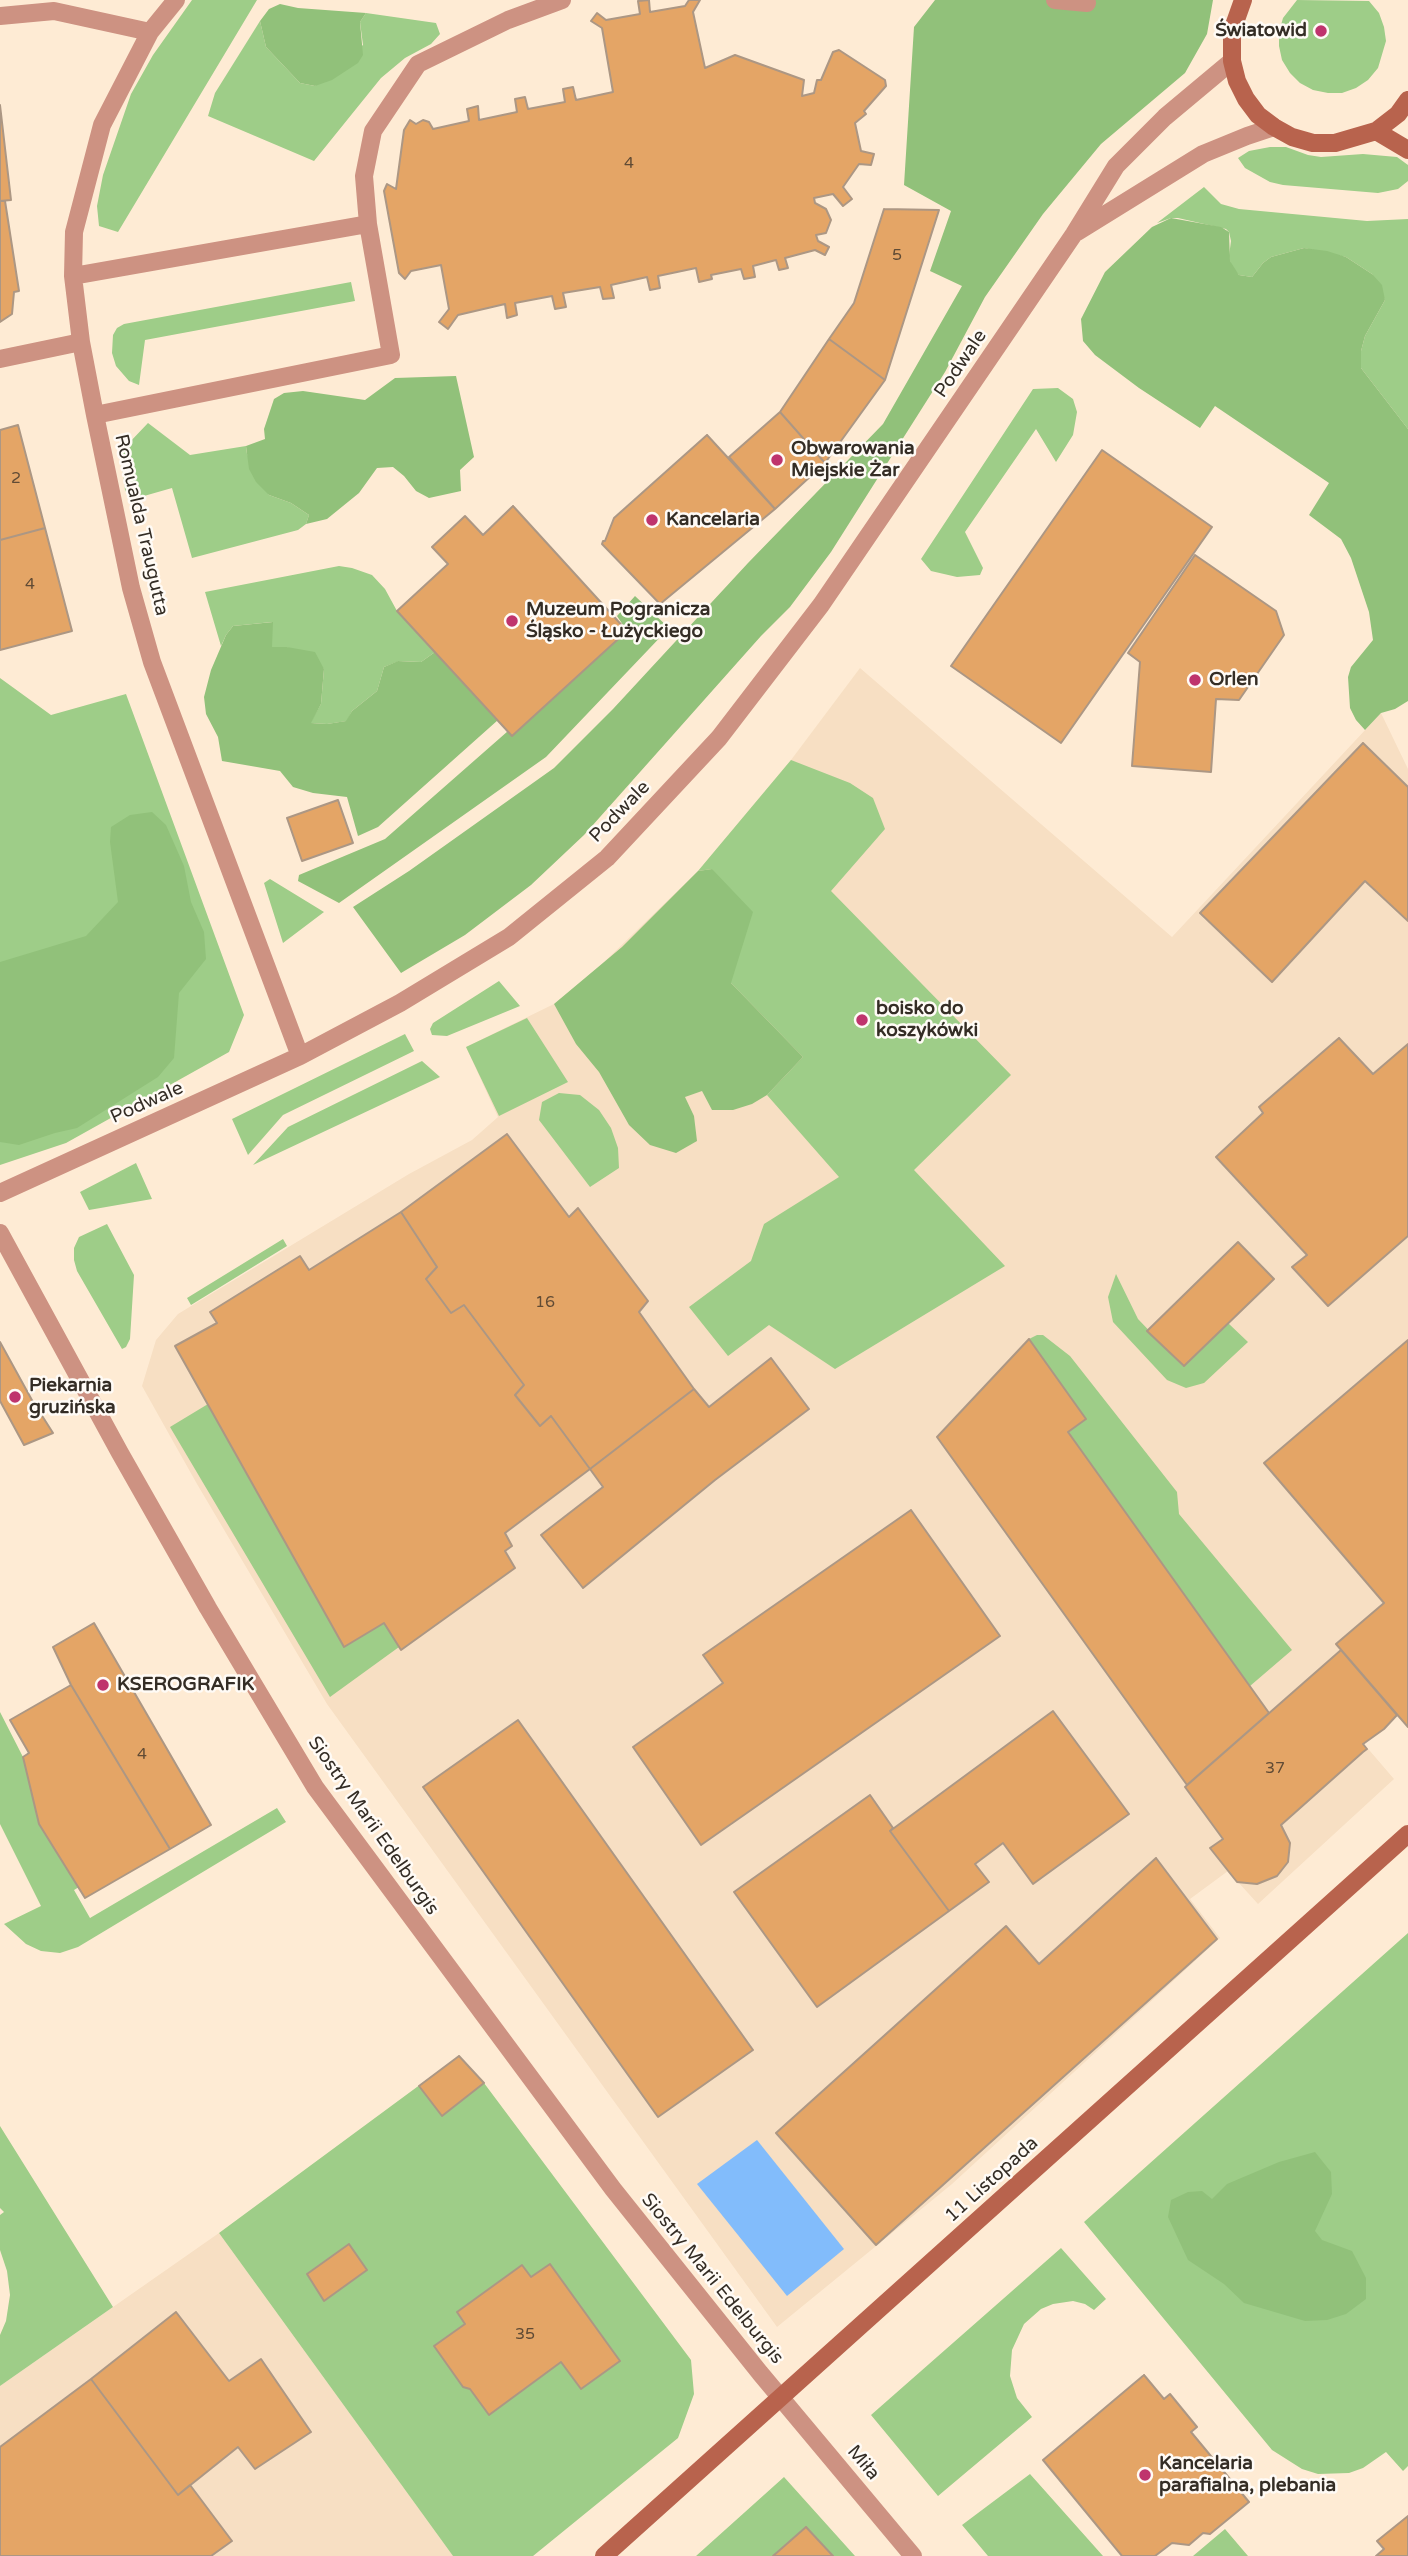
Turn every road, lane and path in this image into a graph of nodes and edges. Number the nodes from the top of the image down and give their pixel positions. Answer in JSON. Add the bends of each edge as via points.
{"nodes":[{"id":1,"x":176,"y":0,"type":"edge"},
{"id":2,"x":562,"y":0,"type":"edge"},
{"id":3,"x":1055,"y":0,"type":"edge"},
{"id":4,"x":1243,"y":0,"type":"edge"},
{"id":5,"x":1087,"y":3,"type":"dead end"},
{"id":6,"x":0,"y":16,"type":"edge"},
{"id":7,"x":150,"y":32,"type":"junction"},
{"id":8,"x":1232,"y":61,"type":"junction"},
{"id":9,"x":1408,"y":100,"type":"edge"},
{"id":10,"x":1274,"y":127,"type":"junction"},
{"id":11,"x":1376,"y":131,"type":"junction"},
{"id":12,"x":1408,"y":149,"type":"edge"},
{"id":13,"x":368,"y":224,"type":"junction"},
{"id":14,"x":1074,"y":234,"type":"junction"},
{"id":15,"x":73,"y":276,"type":"junction"},
{"id":16,"x":81,"y":342,"type":"junction"},
{"id":17,"x":0,"y":359,"type":"edge"},
{"id":18,"x":95,"y":415,"type":"junction"},
{"id":19,"x":300,"y":1056,"type":"junction"},
{"id":20,"x":0,"y":1193,"type":"edge"},
{"id":21,"x":0,"y":1233,"type":"edge"},
{"id":22,"x":1408,"y":1834,"type":"edge"},
{"id":23,"x":781,"y":2398,"type":"junction"},
{"id":24,"x":604,"y":2556,"type":"edge"},
{"id":25,"x":914,"y":2556,"type":"edge"}],
"edges":[{"from":1,"to":7,"type":"street","name":"Romualda Traugutta"},
{"from":2,"to":13,"type":"street","via":[[508,20],[418,64],[373,131],[364,176]]},
{"from":3,"to":5,"type":"street"},
{"from":4,"to":8,"type":"street","via":[[1232,31]]},
{"from":6,"to":7,"type":"street","via":[[54,11]]},
{"from":7,"to":15,"type":"street","name":"Romualda Traugutta","via":[[102,125],[74,232]]},
{"from":8,"to":10,"type":"street","via":[[1246,99]]},
{"from":8,"to":14,"type":"street","name":"Podwale","via":[[1116,166]]},
{"from":9,"to":11,"type":"street"},
{"from":10,"to":11,"type":"street","via":[[1313,143],[1335,144]]},
{"from":10,"to":14,"type":"street","name":"Podwale","via":[[1203,154]]},
{"from":11,"to":12,"type":"street"},
{"from":13,"to":15,"type":"street"},
{"from":13,"to":18,"type":"street","via":[[391,355]]},
{"from":14,"to":19,"type":"street","name":"Podwale","via":[[821,605],[719,738],[616,848],[509,937]]},
{"from":15,"to":16,"type":"street","name":"Romualda Traugutta"},
{"from":16,"to":17,"type":"street"},
{"from":16,"to":18,"type":"street","name":"Romualda Traugutta"},
{"from":18,"to":19,"type":"street","name":"Romualda Traugutta","via":[[131,588],[152,662]]},
{"from":19,"to":20,"type":"street","name":"Podwale"},
{"from":21,"to":23,"type":"street","name":"Siostry Marii Edelburgis","via":[[133,1478],[315,1787],[613,2189]]},
{"from":22,"to":23,"type":"street","name":"11 Listopada"},
{"from":23,"to":24,"type":"street","name":"11 Listopada"},
{"from":23,"to":25,"type":"street","name":"Miła"}]}
